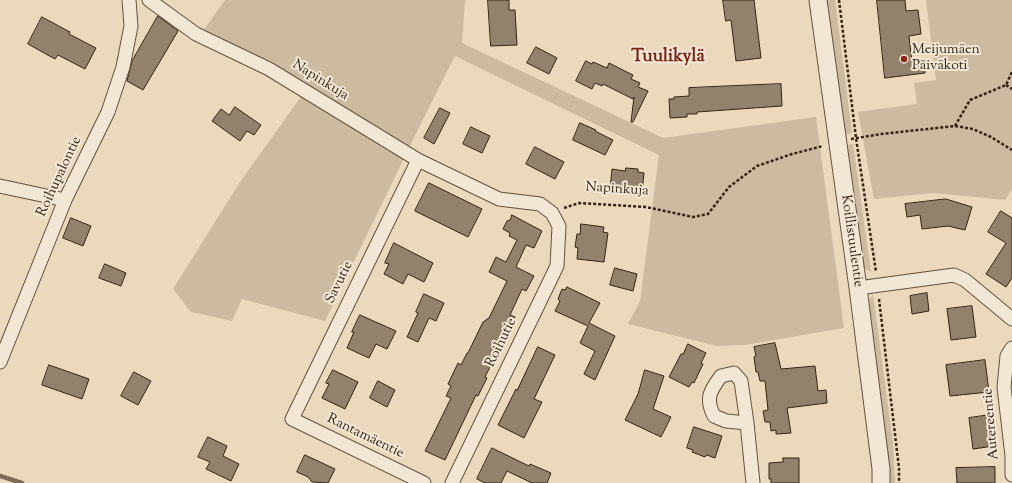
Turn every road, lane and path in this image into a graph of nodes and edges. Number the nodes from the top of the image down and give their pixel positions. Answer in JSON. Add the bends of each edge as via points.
{"nodes":[{"id":1,"x":129,"y":0,"type":"edge"},
{"id":2,"x":150,"y":0,"type":"edge"},
{"id":3,"x":818,"y":0,"type":"edge"},
{"id":4,"x":839,"y":0,"type":"edge"},
{"id":5,"x":1012,"y":72,"type":"edge"},
{"id":6,"x":1006,"y":85,"type":"junction"},
{"id":7,"x":1012,"y":89,"type":"edge"},
{"id":8,"x":955,"y":126,"type":"junction"},
{"id":9,"x":856,"y":138,"type":"junction"},
{"id":10,"x":837,"y":143,"type":"junction"},
{"id":11,"x":1012,"y":150,"type":"edge"},
{"id":12,"x":418,"y":160,"type":"junction"},
{"id":13,"x":0,"y":186,"type":"edge"},
{"id":14,"x":65,"y":200,"type":"junction"},
{"id":15,"x":552,"y":212,"type":"junction"},
{"id":16,"x":878,"y":285,"type":"junction"},
{"id":17,"x":858,"y":288,"type":"junction"},
{"id":18,"x":1012,"y":319,"type":"edge"},
{"id":19,"x":1012,"y":348,"type":"edge"},
{"id":20,"x":0,"y":362,"type":"edge"},
{"id":21,"x":292,"y":419,"type":"joint"},
{"id":22,"x":747,"y":423,"type":"dead end"},
{"id":23,"x":1012,"y":475,"type":"edge"},
{"id":24,"x":424,"y":483,"type":"edge"},
{"id":25,"x":452,"y":483,"type":"edge"},
{"id":26,"x":753,"y":483,"type":"edge"},
{"id":27,"x":881,"y":483,"type":"edge"},
{"id":28,"x":899,"y":483,"type":"edge"}],
"edges":[{"from":1,"to":14,"type":"street","name":"Roihupalontie","via":[[131,26],[123,67],[108,112]]},
{"from":2,"to":12,"type":"street","name":"Napinkuja","via":[[196,34],[269,69]]},
{"from":3,"to":10,"type":"street","name":"Koillistuulentie"},
{"from":4,"to":9,"type":"path"},
{"from":5,"to":6,"type":"path"},
{"from":6,"to":7,"type":"path"},
{"from":6,"to":8,"type":"path","via":[[970,100]]},
{"from":8,"to":9,"type":"path","name":"Napinkuja"},
{"from":8,"to":11,"type":"path","name":"Napinkuja","via":[[973,129]]},
{"from":9,"to":10,"type":"path","name":"Napinkuja"},
{"from":9,"to":16,"type":"path"},
{"from":10,"to":15,"type":"path","name":"Napinkuja","via":[[757,166],[729,187],[708,214],[693,217],[646,207],[579,203]]},
{"from":10,"to":17,"type":"street","name":"Koillistuulentie"},
{"from":12,"to":15,"type":"street","name":"Napinkuja","via":[[499,199],[540,204]]},
{"from":12,"to":21,"type":"street","name":"Savutie"},
{"from":13,"to":14,"type":"street"},
{"from":14,"to":20,"type":"street","name":"Roihupalontie"},
{"from":15,"to":25,"type":"street","name":"Roihutie","via":[[559,226],[557,266]]},
{"from":16,"to":17,"type":"street"},
{"from":16,"to":18,"type":"street","via":[[954,275],[965,280]]},
{"from":16,"to":28,"type":"path"},
{"from":17,"to":27,"type":"street","name":"Koillistuulentie"},
{"from":19,"to":23,"type":"street","name":"Autereentie","via":[[1007,356],[1004,386]]},
{"from":21,"to":24,"type":"street","name":"Rantamäentie"},
{"from":22,"to":26,"type":"street"}]}
